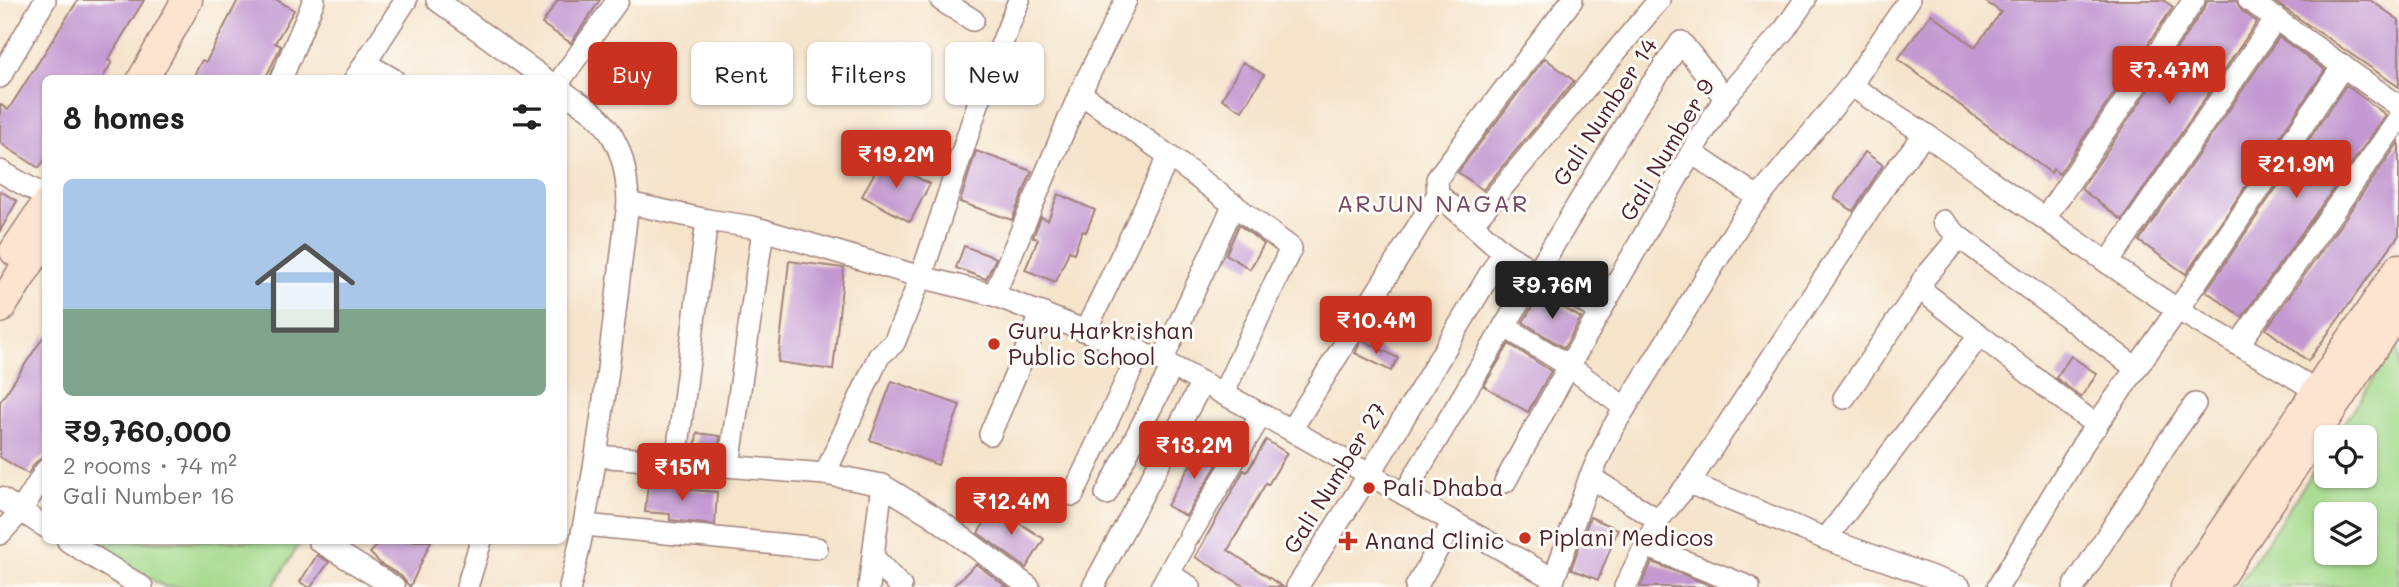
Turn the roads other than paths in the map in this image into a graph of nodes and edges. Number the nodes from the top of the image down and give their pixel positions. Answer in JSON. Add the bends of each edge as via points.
{"nodes":[{"id":1,"x":45,"y":0,"type":"edge"},
{"id":2,"x":164,"y":0,"type":"edge"},
{"id":3,"x":187,"y":0,"type":"edge"},
{"id":4,"x":314,"y":0,"type":"edge"},
{"id":5,"x":405,"y":0,"type":"edge"},
{"id":6,"x":437,"y":0,"type":"edge"},
{"id":7,"x":618,"y":0,"type":"edge"},
{"id":8,"x":942,"y":0,"type":"edge"},
{"id":9,"x":1019,"y":0,"type":"edge"},
{"id":10,"x":1126,"y":0,"type":"edge"},
{"id":11,"x":1572,"y":0,"type":"edge"},
{"id":12,"x":1659,"y":0,"type":"edge"},
{"id":13,"x":1805,"y":0,"type":"edge"},
{"id":14,"x":1909,"y":0,"type":"edge"},
{"id":15,"x":2194,"y":0,"type":"edge"},
{"id":16,"x":2249,"y":0,"type":"edge"},
{"id":17,"x":2276,"y":19,"type":"junction"},
{"id":18,"x":973,"y":20,"type":"dead end"},
{"id":19,"x":2343,"y":66,"type":"junction"},
{"id":20,"x":360,"y":71,"type":"edge"},
{"id":21,"x":123,"y":75,"type":"edge"},
{"id":22,"x":145,"y":75,"type":"edge"},
{"id":23,"x":283,"y":75,"type":"edge"},
{"id":24,"x":540,"y":75,"type":"edge"},
{"id":25,"x":564,"y":75,"type":"edge"},
{"id":26,"x":0,"y":77,"type":"edge"},
{"id":27,"x":1851,"y":85,"type":"junction"},
{"id":28,"x":1080,"y":93,"type":"junction"},
{"id":29,"x":567,"y":94,"type":"edge"},
{"id":30,"x":1726,"y":98,"type":"junction"},
{"id":31,"x":2399,"y":106,"type":"edge"},
{"id":32,"x":2399,"y":119,"type":"edge"},
{"id":33,"x":1925,"y":134,"type":"junction"},
{"id":34,"x":1692,"y":153,"type":"junction"},
{"id":35,"x":1169,"y":156,"type":"junction"},
{"id":36,"x":0,"y":171,"type":"edge"},
{"id":37,"x":1438,"y":194,"type":"junction"},
{"id":38,"x":42,"y":195,"type":"edge"},
{"id":39,"x":1759,"y":198,"type":"junction"},
{"id":40,"x":628,"y":202,"type":"junction"},
{"id":41,"x":1234,"y":204,"type":"junction"},
{"id":42,"x":42,"y":211,"type":"edge"},
{"id":43,"x":2045,"y":218,"type":"junction"},
{"id":44,"x":707,"y":220,"type":"junction"},
{"id":45,"x":1943,"y":221,"type":"dead end"},
{"id":46,"x":1472,"y":224,"type":"junction"},
{"id":47,"x":763,"y":230,"type":"junction"},
{"id":48,"x":1959,"y":237,"type":"junction"},
{"id":49,"x":42,"y":242,"type":"edge"},
{"id":50,"x":1503,"y":252,"type":"junction"},
{"id":51,"x":2108,"y":263,"type":"junction"},
{"id":52,"x":2399,"y":268,"type":"edge"},
{"id":53,"x":1536,"y":272,"type":"junction"},
{"id":54,"x":0,"y":275,"type":"edge"},
{"id":55,"x":921,"y":277,"type":"junction"},
{"id":56,"x":1921,"y":286,"type":"junction"},
{"id":57,"x":993,"y":295,"type":"junction"},
{"id":58,"x":2399,"y":307,"type":"edge"},
{"id":59,"x":0,"y":308,"type":"edge"},
{"id":60,"x":2178,"y":309,"type":"junction"},
{"id":61,"x":1600,"y":312,"type":"junction"},
{"id":62,"x":1042,"y":313,"type":"junction"},
{"id":63,"x":1504,"y":326,"type":"junction"},
{"id":64,"x":1086,"y":330,"type":"junction"},
{"id":65,"x":1979,"y":336,"type":"junction"},
{"id":66,"x":2238,"y":345,"type":"junction"},
{"id":67,"x":1140,"y":351,"type":"junction"},
{"id":68,"x":1167,"y":364,"type":"junction"},
{"id":69,"x":1569,"y":366,"type":"junction"},
{"id":70,"x":2136,"y":368,"type":"junction"},
{"id":71,"x":1202,"y":383,"type":"junction"},
{"id":72,"x":1223,"y":394,"type":"junction"},
{"id":73,"x":2327,"y":397,"type":"junction"},
{"id":74,"x":1844,"y":398,"type":"dead end"},
{"id":75,"x":2195,"y":404,"type":"dead end"},
{"id":76,"x":1625,"y":408,"type":"junction"},
{"id":77,"x":1261,"y":415,"type":"junction"},
{"id":78,"x":2097,"y":426,"type":"junction"},
{"id":79,"x":1291,"y":430,"type":"junction"},
{"id":80,"x":990,"y":435,"type":"dead end"},
{"id":81,"x":597,"y":456,"type":"junction"},
{"id":82,"x":676,"y":462,"type":"junction"},
{"id":83,"x":729,"y":466,"type":"junction"},
{"id":84,"x":825,"y":474,"type":"junction"},
{"id":85,"x":1369,"y":474,"type":"junction"},
{"id":86,"x":42,"y":477,"type":"edge"},
{"id":87,"x":1590,"y":477,"type":"junction"},
{"id":88,"x":1505,"y":482,"type":"dead end"},
{"id":89,"x":1689,"y":484,"type":"junction"},
{"id":90,"x":881,"y":485,"type":"junction"},
{"id":91,"x":1106,"y":494,"type":"dead end"},
{"id":92,"x":1404,"y":494,"type":"junction"},
{"id":93,"x":1073,"y":495,"type":"dead end"},
{"id":94,"x":0,"y":498,"type":"edge"},
{"id":95,"x":21,"y":511,"type":"junction"},
{"id":96,"x":1658,"y":520,"type":"junction"},
{"id":97,"x":1453,"y":522,"type":"junction"},
{"id":98,"x":42,"y":524,"type":"edge"},
{"id":99,"x":585,"y":525,"type":"junction"},
{"id":100,"x":0,"y":534,"type":"edge"},
{"id":101,"x":1826,"y":539,"type":"junction"},
{"id":102,"x":73,"y":544,"type":"edge"},
{"id":103,"x":323,"y":544,"type":"edge"},
{"id":104,"x":480,"y":544,"type":"edge"},
{"id":105,"x":1646,"y":545,"type":"junction"},
{"id":106,"x":817,"y":548,"type":"dead end"},
{"id":107,"x":874,"y":558,"type":"junction"},
{"id":108,"x":1165,"y":580,"type":"edge"},
{"id":109,"x":1551,"y":582,"type":"edge"},
{"id":110,"x":383,"y":584,"type":"edge"},
{"id":111,"x":142,"y":587,"type":"edge"},
{"id":112,"x":467,"y":587,"type":"edge"},
{"id":113,"x":570,"y":587,"type":"edge"},
{"id":114,"x":869,"y":587,"type":"edge"},
{"id":115,"x":901,"y":587,"type":"edge"},
{"id":116,"x":1029,"y":587,"type":"edge"},
{"id":117,"x":1093,"y":587,"type":"edge"},
{"id":118,"x":1190,"y":587,"type":"edge"},
{"id":119,"x":1297,"y":587,"type":"edge"},
{"id":120,"x":1416,"y":587,"type":"edge"},
{"id":121,"x":1625,"y":587,"type":"edge"},
{"id":122,"x":1749,"y":587,"type":"edge"},
{"id":123,"x":1960,"y":587,"type":"edge"},
{"id":124,"x":1998,"y":587,"type":"edge"},
{"id":125,"x":2074,"y":587,"type":"edge"},
{"id":126,"x":2186,"y":587,"type":"edge"},
{"id":127,"x":2212,"y":587,"type":"edge"}],
"edges":[{"from":1,"to":26,"type":"street"},
{"from":2,"to":21,"type":"street"},
{"from":3,"to":22,"type":"street"},
{"from":4,"to":23,"type":"street"},
{"from":5,"to":20,"type":"street"},
{"from":6,"to":24,"type":"street"},
{"from":7,"to":25,"type":"street"},
{"from":8,"to":18,"type":"street"},
{"from":9,"to":55,"type":"street","via":[[978,103]]},
{"from":10,"to":28,"type":"street"},
{"from":11,"to":37,"type":"street","via":[[1441,173]]},
{"from":12,"to":46,"type":"street"},
{"from":13,"to":30,"type":"street","name":"Gali Number 9"},
{"from":14,"to":27,"type":"street"},
{"from":15,"to":43,"type":"street"},
{"from":16,"to":17,"type":"street"},
{"from":17,"to":19,"type":"street"},
{"from":17,"to":51,"type":"street"},
{"from":19,"to":31,"type":"street"},
{"from":19,"to":60,"type":"street"},
{"from":27,"to":33,"type":"street"},
{"from":27,"to":39,"type":"street"},
{"from":28,"to":35,"type":"street"},
{"from":28,"to":57,"type":"street"},
{"from":29,"to":40,"type":"street","via":[[599,118],[616,143],[627,175]]},
{"from":30,"to":34,"type":"street","name":"Gali Number 9"},
{"from":30,"to":53,"type":"street","name":"Gali Number 14","via":[[1681,42]]},
{"from":32,"to":66,"type":"street"},
{"from":33,"to":43,"type":"street"},
{"from":33,"to":89,"type":"street","via":[[1895,171]]},
{"from":34,"to":39,"type":"street"},
{"from":34,"to":61,"type":"street","name":"Gali Number 9"},
{"from":35,"to":41,"type":"street"},
{"from":35,"to":64,"type":"street"},
{"from":36,"to":38,"type":"street"},
{"from":37,"to":46,"type":"street"},
{"from":37,"to":79,"type":"street"},
{"from":39,"to":76,"type":"street"},
{"from":40,"to":44,"type":"street"},
{"from":40,"to":81,"type":"street"},
{"from":41,"to":68,"type":"street"},
{"from":41,"to":72,"type":"street","via":[[1292,248]]},
{"from":42,"to":54,"type":"street"},
{"from":43,"to":51,"type":"street"},
{"from":44,"to":47,"type":"street"},
{"from":44,"to":82,"type":"street"},
{"from":45,"to":48,"type":"street"},
{"from":46,"to":50,"type":"street"},
{"from":47,"to":55,"type":"street"},
{"from":47,"to":83,"type":"street"},
{"from":48,"to":56,"type":"street"},
{"from":48,"to":70,"type":"street"},
{"from":49,"to":59,"type":"street"},
{"from":50,"to":53,"type":"street"},
{"from":50,"to":85,"type":"street","name":"Gali Number 27"},
{"from":51,"to":60,"type":"street"},
{"from":52,"to":73,"type":"street"},
{"from":53,"to":61,"type":"street"},
{"from":53,"to":63,"type":"street"},
{"from":55,"to":57,"type":"street"},
{"from":55,"to":84,"type":"street","via":[[894,343],[879,356]]},
{"from":56,"to":65,"type":"street"},
{"from":56,"to":74,"type":"street"},
{"from":57,"to":62,"type":"street"},
{"from":58,"to":73,"type":"street"},
{"from":60,"to":66,"type":"street"},
{"from":60,"to":70,"type":"street"},
{"from":61,"to":69,"type":"street","name":"Gali Number 9"},
{"from":62,"to":64,"type":"street"},
{"from":62,"to":80,"type":"street"},
{"from":63,"to":69,"type":"street"},
{"from":63,"to":92,"type":"street"},
{"from":64,"to":67,"type":"street"},
{"from":65,"to":78,"type":"street"},
{"from":65,"to":101,"type":"street"},
{"from":66,"to":73,"type":"street"},
{"from":67,"to":68,"type":"street"},
{"from":67,"to":93,"type":"street"},
{"from":68,"to":71,"type":"street"},
{"from":68,"to":91,"type":"street"},
{"from":69,"to":76,"type":"street"},
{"from":69,"to":88,"type":"street","name":"Gali Number 9"},
{"from":70,"to":78,"type":"street"},
{"from":71,"to":72,"type":"street"},
{"from":71,"to":117,"type":"street"},
{"from":72,"to":77,"type":"street"},
{"from":73,"to":126,"type":"street"},
{"from":73,"to":127,"type":"street"},
{"from":75,"to":125,"type":"street"},
{"from":76,"to":87,"type":"street"},
{"from":77,"to":79,"type":"street"},
{"from":77,"to":108,"type":"street"},
{"from":78,"to":124,"type":"street"},
{"from":79,"to":85,"type":"street"},
{"from":81,"to":82,"type":"street"},
{"from":81,"to":99,"type":"street"},
{"from":82,"to":83,"type":"street"},
{"from":83,"to":84,"type":"street"},
{"from":84,"to":90,"type":"street"},
{"from":85,"to":92,"type":"street"},
{"from":85,"to":119,"type":"street","name":"Gali Number 27"},
{"from":86,"to":95,"type":"street"},
{"from":87,"to":96,"type":"street"},
{"from":87,"to":109,"type":"street"},
{"from":89,"to":96,"type":"street"},
{"from":89,"to":101,"type":"street"},
{"from":90,"to":107,"type":"street"},
{"from":90,"to":116,"type":"street","via":[[933,516]]},
{"from":92,"to":97,"type":"street"},
{"from":94,"to":95,"type":"street"},
{"from":95,"to":98,"type":"street"},
{"from":95,"to":100,"type":"street"},
{"from":96,"to":105,"type":"street"},
{"from":97,"to":109,"type":"street"},
{"from":97,"to":120,"type":"street"},
{"from":99,"to":106,"type":"street"},
{"from":99,"to":113,"type":"street"},
{"from":101,"to":123,"type":"street"},
{"from":102,"to":111,"type":"street"},
{"from":103,"to":110,"type":"street"},
{"from":104,"to":112,"type":"street"},
{"from":105,"to":121,"type":"street"},
{"from":105,"to":122,"type":"street"},
{"from":107,"to":114,"type":"street"},
{"from":107,"to":115,"type":"street"},
{"from":108,"to":118,"type":"street"}]}
